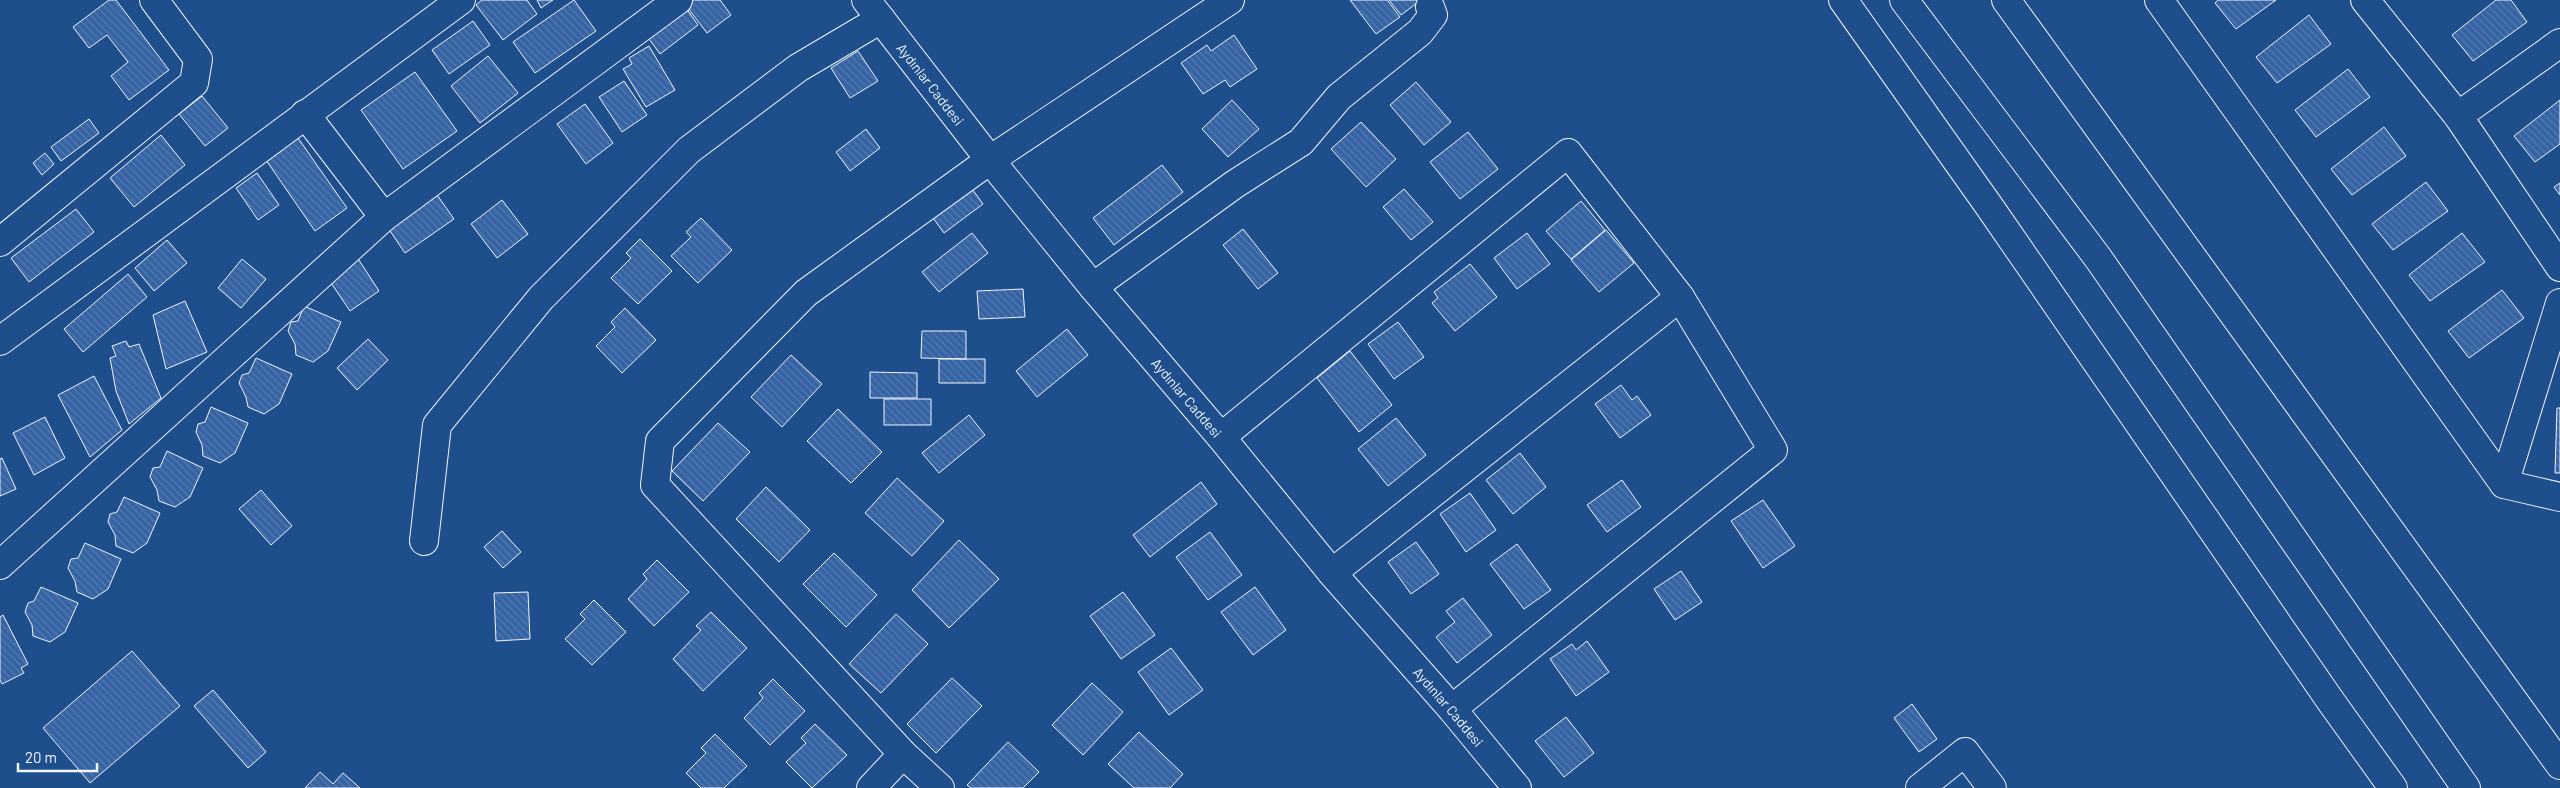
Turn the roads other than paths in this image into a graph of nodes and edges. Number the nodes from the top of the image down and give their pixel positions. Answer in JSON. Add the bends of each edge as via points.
{"nodes":[{"id":1,"x":154,"y":0,"type":"edge"},
{"id":2,"x":461,"y":0,"type":"edge"},
{"id":3,"x":678,"y":0,"type":"edge"},
{"id":4,"x":1230,"y":0,"type":"edge"},
{"id":5,"x":1842,"y":0,"type":"edge"},
{"id":6,"x":1904,"y":0,"type":"edge"},
{"id":7,"x":2006,"y":0,"type":"edge"},
{"id":8,"x":2159,"y":0,"type":"edge"},
{"id":9,"x":2365,"y":0,"type":"edge"},
{"id":10,"x":1430,"y":7,"type":"dead end"},
{"id":11,"x":874,"y":10,"type":"edge"},
{"id":12,"x":2560,"y":43,"type":"edge"},
{"id":13,"x":305,"y":114,"type":"junction"},
{"id":14,"x":2458,"y":116,"type":"junction"},
{"id":15,"x":990,"y":160,"type":"junction"},
{"id":16,"x":384,"y":217,"type":"junction"},
{"id":17,"x":0,"y":242,"type":"edge"},
{"id":18,"x":2560,"y":267,"type":"edge"},
{"id":19,"x":1093,"y":287,"type":"junction"},
{"id":20,"x":1680,"y":297,"type":"junction"},
{"id":21,"x":2560,"y":304,"type":"edge"},
{"id":22,"x":0,"y":341,"type":"edge"},
{"id":23,"x":1221,"y":437,"type":"junction"},
{"id":24,"x":2504,"y":484,"type":"junction"},
{"id":25,"x":2560,"y":497,"type":"edge"},
{"id":26,"x":424,"y":541,"type":"dead end"},
{"id":27,"x":0,"y":565,"type":"edge"},
{"id":28,"x":1332,"y":573,"type":"junction"},
{"id":29,"x":1452,"y":709,"type":"junction"},
{"id":30,"x":903,"y":754,"type":"junction"},
{"id":31,"x":2560,"y":765,"type":"edge"},
{"id":32,"x":870,"y":788,"type":"edge"},
{"id":33,"x":940,"y":788,"type":"edge"},
{"id":34,"x":1517,"y":788,"type":"edge"},
{"id":35,"x":1920,"y":788,"type":"edge"},
{"id":36,"x":1992,"y":788,"type":"edge"},
{"id":37,"x":2393,"y":788,"type":"edge"},
{"id":38,"x":2466,"y":788,"type":"edge"}],
"edges":[{"from":1,"to":17,"type":"main road","via":[[198,59],[194,82]]},
{"from":2,"to":13,"type":"main road"},
{"from":3,"to":16,"type":"main road"},
{"from":4,"to":15,"type":"main road"},
{"from":5,"to":37,"type":"main road"},
{"from":6,"to":38,"type":"main road","via":[[2098,258]]},
{"from":7,"to":31,"type":"main road"},
{"from":8,"to":24,"type":"main road"},
{"from":9,"to":14,"type":"main road"},
{"from":10,"to":19,"type":"main road","via":[[1433,15],[1420,32],[1339,97],[1301,142],[1236,184]]},
{"from":11,"to":15,"type":"main road","name":"Aydınlar Caddesi"},
{"from":11,"to":26,"type":"main road","via":[[689,150],[541,298],[437,425]]},
{"from":12,"to":14,"type":"main road"},
{"from":13,"to":16,"type":"main road"},
{"from":13,"to":22,"type":"main road"},
{"from":14,"to":18,"type":"main road"},
{"from":15,"to":19,"type":"main road","name":"Aydınlar Caddesi"},
{"from":15,"to":30,"type":"main road","via":[[806,293],[660,441],[655,485]]},
{"from":16,"to":27,"type":"main road"},
{"from":19,"to":23,"type":"main road","name":"Aydınlar Caddesi"},
{"from":20,"to":23,"type":"main road","via":[[1568,153]]},
{"from":20,"to":28,"type":"main road"},
{"from":20,"to":29,"type":"main road","via":[[1774,450]]},
{"from":21,"to":24,"type":"main road"},
{"from":23,"to":28,"type":"main road","name":"Aydınlar Caddesi"},
{"from":24,"to":25,"type":"main road"},
{"from":28,"to":29,"type":"main road","name":"Aydınlar Caddesi"},
{"from":29,"to":34,"type":"main road","name":"Aydınlar Caddesi"},
{"from":30,"to":32,"type":"main road"},
{"from":30,"to":33,"type":"main road"},
{"from":35,"to":36,"type":"main road","via":[[1965,752]]}]}
